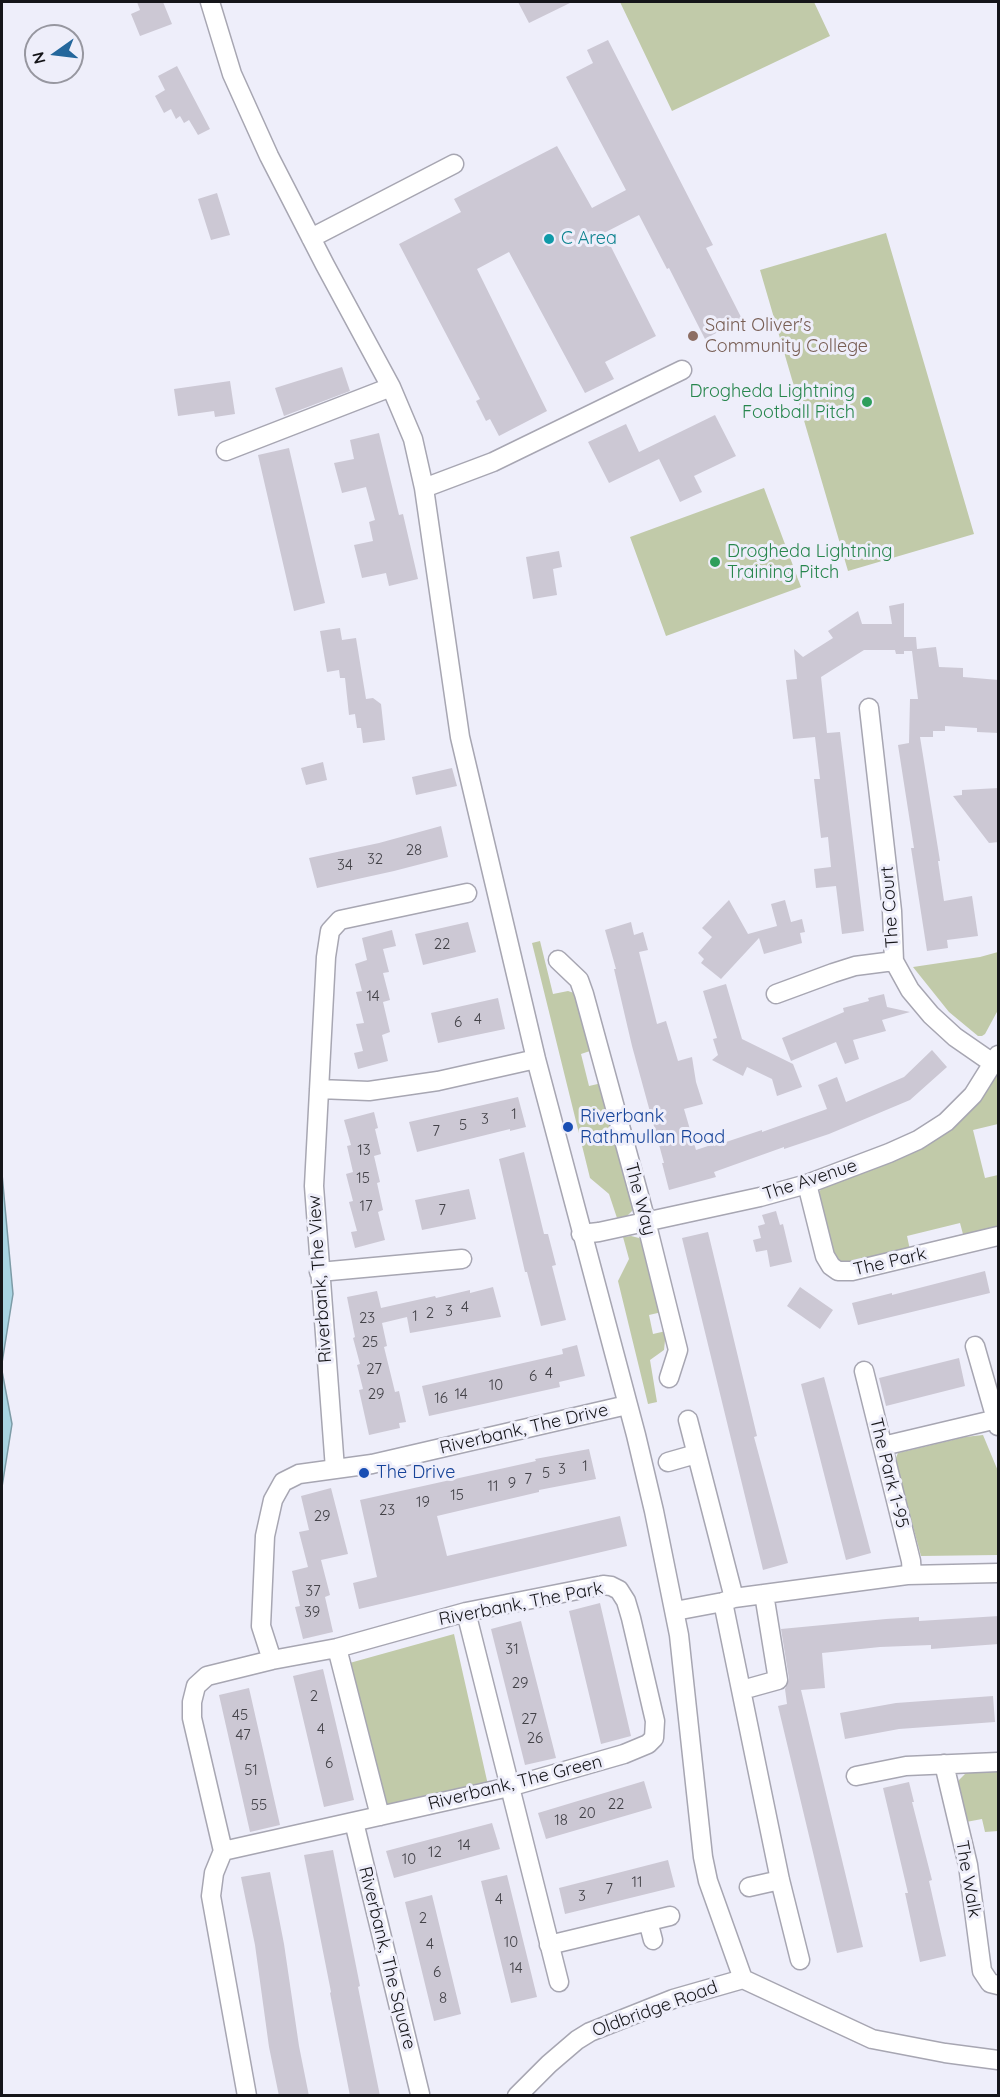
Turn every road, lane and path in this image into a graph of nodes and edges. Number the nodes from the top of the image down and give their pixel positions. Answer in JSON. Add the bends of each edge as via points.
{"nodes":[{"id":1,"x":210,"y":2,"type":"edge"},
{"id":2,"x":454,"y":164,"type":"dead end"},
{"id":3,"x":311,"y":238,"type":"junction"},
{"id":4,"x":682,"y":370,"type":"dead end"},
{"id":5,"x":391,"y":387,"type":"junction"},
{"id":6,"x":226,"y":451,"type":"dead end"},
{"id":7,"x":424,"y":488,"type":"junction"},
{"id":8,"x":869,"y":708,"type":"dead end"},
{"id":9,"x":467,"y":893,"type":"dead end"},
{"id":10,"x":558,"y":960,"type":"dead end"},
{"id":11,"x":894,"y":961,"type":"junction"},
{"id":12,"x":776,"y":994,"type":"dead end"},
{"id":13,"x":536,"y":1059,"type":"junction"},
{"id":14,"x":996,"y":1060,"type":"edge"},
{"id":15,"x":319,"y":1089,"type":"junction"},
{"id":16,"x":807,"y":1184,"type":"junction"},
{"id":17,"x":646,"y":1221,"type":"junction"},
{"id":18,"x":581,"y":1233,"type":"junction"},
{"id":19,"x":999,"y":1236,"type":"edge"},
{"id":20,"x":462,"y":1259,"type":"dead end"},
{"id":21,"x":319,"y":1272,"type":"junction"},
{"id":22,"x":975,"y":1346,"type":"dead end"},
{"id":23,"x":864,"y":1371,"type":"dead end"},
{"id":24,"x":669,"y":1378,"type":"dead end"},
{"id":25,"x":627,"y":1405,"type":"junction"},
{"id":26,"x":688,"y":1420,"type":"dead end"},
{"id":27,"x":998,"y":1423,"type":"edge"},
{"id":28,"x":883,"y":1446,"type":"junction"},
{"id":29,"x":696,"y":1454,"type":"junction"},
{"id":30,"x":669,"y":1461,"type":"dead end"},
{"id":31,"x":335,"y":1468,"type":"junction"},
{"id":32,"x":999,"y":1573,"type":"edge"},
{"id":33,"x":912,"y":1575,"type":"junction"},
{"id":34,"x":764,"y":1594,"type":"junction"},
{"id":35,"x":729,"y":1600,"type":"junction"},
{"id":36,"x":675,"y":1611,"type":"junction"},
{"id":37,"x":466,"y":1612,"type":"junction"},
{"id":38,"x":337,"y":1648,"type":"junction"},
{"id":39,"x":272,"y":1660,"type":"junction"},
{"id":40,"x":742,"y":1690,"type":"junction"},
{"id":41,"x":648,"y":1744,"type":"joint"},
{"id":42,"x":999,"y":1762,"type":"edge"},
{"id":43,"x":944,"y":1764,"type":"junction"},
{"id":44,"x":856,"y":1776,"type":"dead end"},
{"id":45,"x":509,"y":1787,"type":"junction"},
{"id":46,"x":380,"y":1816,"type":"junction"},
{"id":47,"x":354,"y":1822,"type":"junction"},
{"id":48,"x":223,"y":1851,"type":"junction"},
{"id":49,"x":780,"y":1880,"type":"junction"},
{"id":50,"x":748,"y":1887,"type":"dead end"},
{"id":51,"x":670,"y":1916,"type":"dead end"},
{"id":52,"x":648,"y":1921,"type":"junction"},
{"id":53,"x":653,"y":1940,"type":"dead end"},
{"id":54,"x":549,"y":1945,"type":"junction"},
{"id":55,"x":800,"y":1960,"type":"dead end"},
{"id":56,"x":743,"y":1979,"type":"junction"},
{"id":57,"x":559,"y":1982,"type":"dead end"},
{"id":58,"x":999,"y":1985,"type":"edge"},
{"id":59,"x":999,"y":2060,"type":"edge"},
{"id":60,"x":420,"y":2094,"type":"edge"},
{"id":61,"x":248,"y":2096,"type":"edge"},
{"id":62,"x":518,"y":2096,"type":"edge"}],
"edges":[{"from":1,"to":3,"type":"street","via":[[232,74]]},
{"from":2,"to":3,"type":"street"},
{"from":3,"to":5,"type":"street"},
{"from":4,"to":7,"type":"street","via":[[492,462]]},
{"from":5,"to":6,"type":"street"},
{"from":5,"to":7,"type":"street","via":[[413,439]]},
{"from":7,"to":13,"type":"street","via":[[460,737]]},
{"from":8,"to":11,"type":"street","name":"The Court","via":[[891,899]]},
{"from":9,"to":15,"type":"street","name":"Riverbank, The View","via":[[340,920],[330,931]]},
{"from":10,"to":17,"type":"street","name":"The Way","via":[[579,980],[584,994]]},
{"from":11,"to":12,"type":"street","via":[[847,969]]},
{"from":11,"to":14,"type":"street","name":"The Court","via":[[910,990],[931,1015],[956,1037]]},
{"from":13,"to":15,"type":"street","via":[[438,1081],[369,1091]]},
{"from":13,"to":18,"type":"street"},
{"from":14,"to":16,"type":"street","name":"The Avenue","via":[[963,1107],[932,1132],[875,1159]]},
{"from":15,"to":21,"type":"street","name":"Riverbank, The View","via":[[314,1186]]},
{"from":16,"to":17,"type":"street","name":"The Avenue"},
{"from":16,"to":19,"type":"street","name":"The Park","via":[[825,1256],[838,1271]]},
{"from":17,"to":18,"type":"street","name":"The Avenue"},
{"from":17,"to":24,"type":"street","name":"The Way","via":[[663,1323],[678,1350]]},
{"from":18,"to":25,"type":"street"},
{"from":20,"to":21,"type":"street"},
{"from":21,"to":31,"type":"street","name":"Riverbank, The View"},
{"from":22,"to":27,"type":"street"},
{"from":23,"to":28,"type":"street","name":"The Park 1-95"},
{"from":25,"to":31,"type":"street","name":"Riverbank, The Drive","via":[[372,1464]]},
{"from":25,"to":36,"type":"street"},
{"from":26,"to":29,"type":"street"},
{"from":27,"to":28,"type":"street"},
{"from":28,"to":33,"type":"street","name":"The Park 1-95"},
{"from":29,"to":30,"type":"street"},
{"from":29,"to":35,"type":"street"},
{"from":31,"to":39,"type":"street","name":"Riverbank, The Drive","via":[[299,1474],[283,1482],[273,1500],[265,1536],[261,1626]]},
{"from":32,"to":33,"type":"street"},
{"from":33,"to":34,"type":"street"},
{"from":34,"to":35,"type":"street"},
{"from":34,"to":40,"type":"street","via":[[778,1680]]},
{"from":35,"to":36,"type":"street"},
{"from":35,"to":40,"type":"street"},
{"from":36,"to":56,"type":"street","via":[[703,1857]]},
{"from":37,"to":38,"type":"street","name":"Riverbank, The Park"},
{"from":37,"to":41,"type":"street","name":"Riverbank, The Park","via":[[594,1586],[619,1590],[631,1618],[655,1721],[654,1738]]},
{"from":37,"to":45,"type":"street"},
{"from":38,"to":39,"type":"street","name":"Riverbank, The Park"},
{"from":38,"to":46,"type":"street"},
{"from":39,"to":48,"type":"street","name":"Riverbank, The Park","via":[[207,1676],[196,1686],[192,1701],[192,1718]]},
{"from":40,"to":49,"type":"street"},
{"from":41,"to":45,"type":"street","name":"Riverbank, The Green","via":[[624,1755]]},
{"from":42,"to":43,"type":"street"},
{"from":43,"to":44,"type":"street","via":[[906,1766]]},
{"from":43,"to":58,"type":"street","name":"The Walk","via":[[968,1865],[982,1971],[990,1983]]},
{"from":45,"to":46,"type":"street","name":"Riverbank, The Green"},
{"from":45,"to":54,"type":"street"},
{"from":46,"to":47,"type":"street","name":"Riverbank, The Green"},
{"from":47,"to":48,"type":"street","name":"Riverbank, The Green"},
{"from":47,"to":60,"type":"street","name":"Riverbank, The Square"},
{"from":48,"to":61,"type":"street","via":[[214,1873],[211,1896]]},
{"from":49,"to":50,"type":"street"},
{"from":49,"to":55,"type":"street"},
{"from":51,"to":52,"type":"street"},
{"from":52,"to":53,"type":"street"},
{"from":52,"to":54,"type":"street"},
{"from":54,"to":57,"type":"street"},
{"from":56,"to":59,"type":"street","via":[[872,2038]]},
{"from":56,"to":62,"type":"street","name":"Oldbridge Road","via":[[674,1999],[590,2031]]}]}
